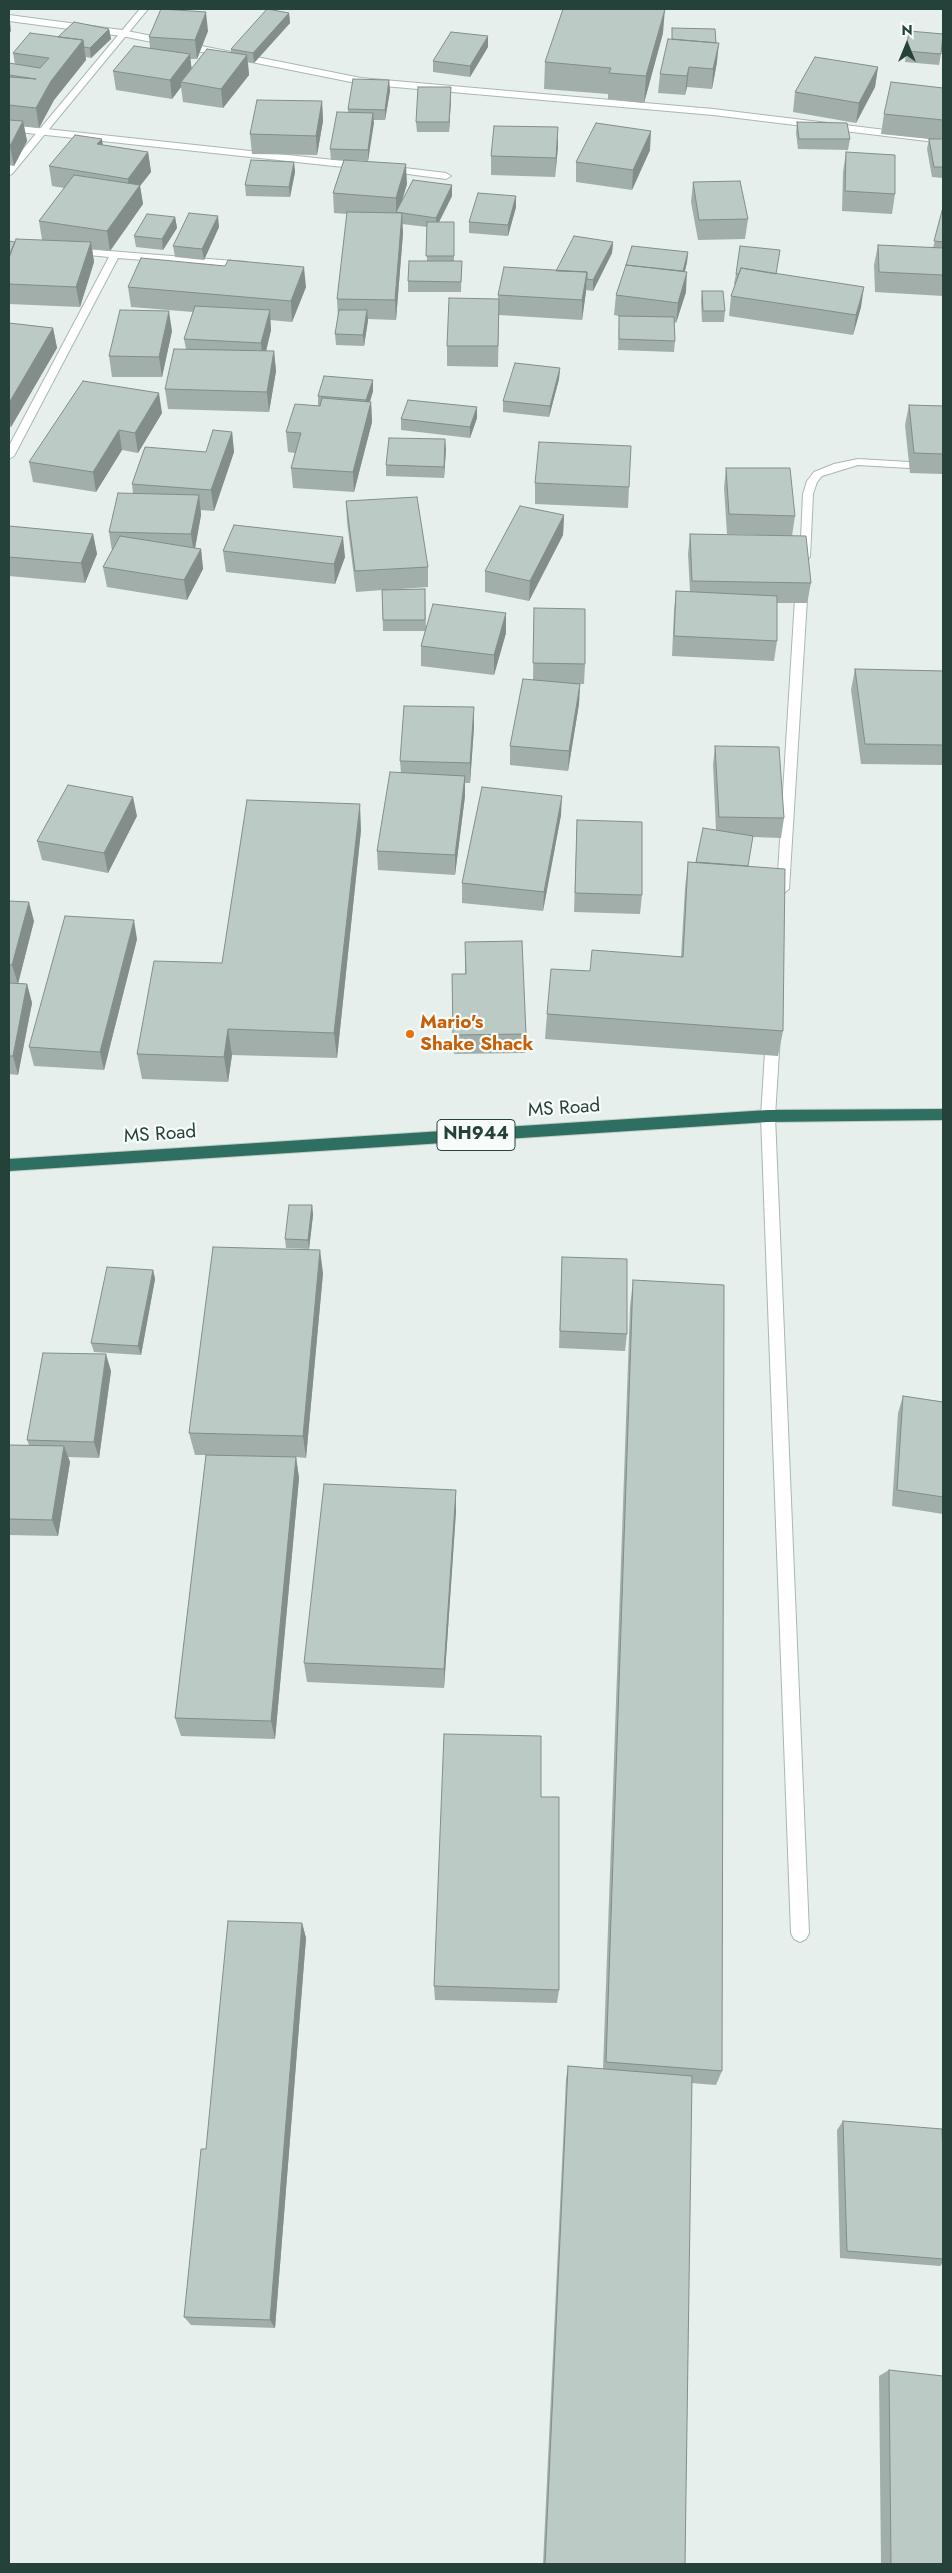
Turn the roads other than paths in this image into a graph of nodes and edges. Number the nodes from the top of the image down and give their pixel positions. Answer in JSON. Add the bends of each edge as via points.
{"nodes":[{"id":1,"x":144,"y":9,"type":"edge"},
{"id":2,"x":9,"y":18,"type":"edge"},
{"id":3,"x":122,"y":33,"type":"junction"},
{"id":4,"x":9,"y":128,"type":"edge"},
{"id":5,"x":42,"y":132,"type":"junction"},
{"id":6,"x":943,"y":140,"type":"edge"},
{"id":7,"x":9,"y":172,"type":"edge"},
{"id":8,"x":446,"y":176,"type":"dead end"},
{"id":9,"x":57,"y":249,"type":"edge"},
{"id":10,"x":114,"y":255,"type":"junction"},
{"id":11,"x":257,"y":266,"type":"edge"},
{"id":12,"x":9,"y":456,"type":"edge"},
{"id":13,"x":943,"y":467,"type":"edge"},
{"id":14,"x":782,"y":899,"type":"edge"},
{"id":15,"x":774,"y":1027,"type":"edge"},
{"id":16,"x":943,"y":1115,"type":"edge"},
{"id":17,"x":768,"y":1116,"type":"junction"},
{"id":18,"x":9,"y":1165,"type":"edge"},
{"id":19,"x":800,"y":1933,"type":"dead end"}],
"edges":[{"from":1,"to":3,"type":"street"},
{"from":2,"to":3,"type":"street"},
{"from":3,"to":5,"type":"street"},
{"from":3,"to":6,"type":"street","via":[[361,81],[713,112]]},
{"from":4,"to":5,"type":"street"},
{"from":5,"to":7,"type":"street"},
{"from":5,"to":8,"type":"street"},
{"from":9,"to":10,"type":"street"},
{"from":10,"to":11,"type":"street"},
{"from":10,"to":12,"type":"street"},
{"from":13,"to":14,"type":"street","via":[[858,462],[818,474],[812,481],[808,494]]},
{"from":15,"to":17,"type":"street"},
{"from":16,"to":17,"type":"highway","name":"MS Road","number":"NH944"},
{"from":17,"to":18,"type":"highway","name":"MS Road","number":"NH944"},
{"from":17,"to":19,"type":"street"}]}
